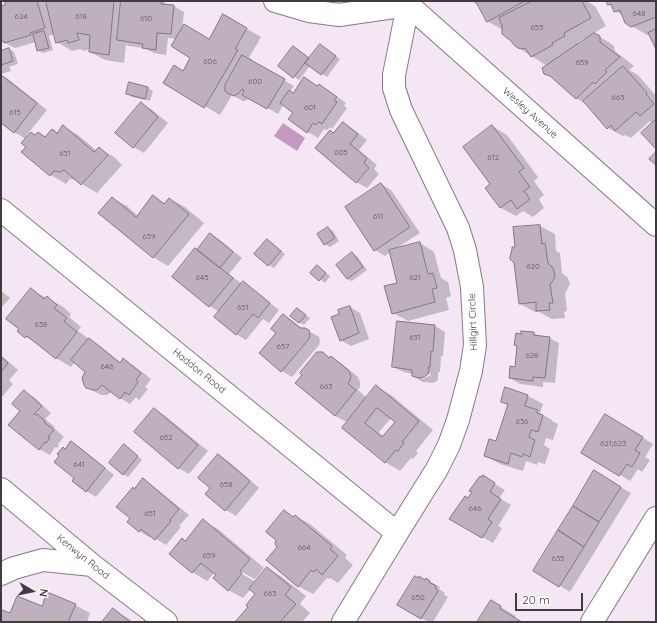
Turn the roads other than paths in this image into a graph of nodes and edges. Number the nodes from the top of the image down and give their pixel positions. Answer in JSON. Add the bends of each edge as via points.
{"nodes":[{"id":1,"x":275,"y":1,"type":"edge"},
{"id":2,"x":407,"y":2,"type":"edge"},
{"id":3,"x":1,"y":210,"type":"edge"},
{"id":4,"x":656,"y":225,"type":"edge"},
{"id":5,"x":1,"y":489,"type":"edge"},
{"id":6,"x":656,"y":518,"type":"edge"},
{"id":7,"x":396,"y":532,"type":"junction"},
{"id":8,"x":92,"y":565,"type":"junction"},
{"id":9,"x":1,"y":574,"type":"edge"},
{"id":10,"x":166,"y":622,"type":"edge"},
{"id":11,"x":343,"y":622,"type":"edge"},
{"id":12,"x":592,"y":622,"type":"edge"}],
"edges":[{"from":1,"to":2,"type":"street","via":[[310,11],[339,15]]},
{"from":2,"to":4,"type":"street","name":"Wesley Avenue"},
{"from":2,"to":7,"type":"street","name":"Hillgirt Circle","via":[[394,88],[401,110],[458,228],[472,287],[475,345],[471,370],[449,445],[438,469]]},
{"from":3,"to":7,"type":"street","name":"Haddon Road"},
{"from":5,"to":8,"type":"street","name":"Kenwyn Road"},
{"from":6,"to":12,"type":"street"},
{"from":7,"to":11,"type":"street","name":"Hillgirt Circle"},
{"from":8,"to":9,"type":"street","via":[[43,560]]},
{"from":8,"to":10,"type":"street","name":"Kenwyn Road"}]}
